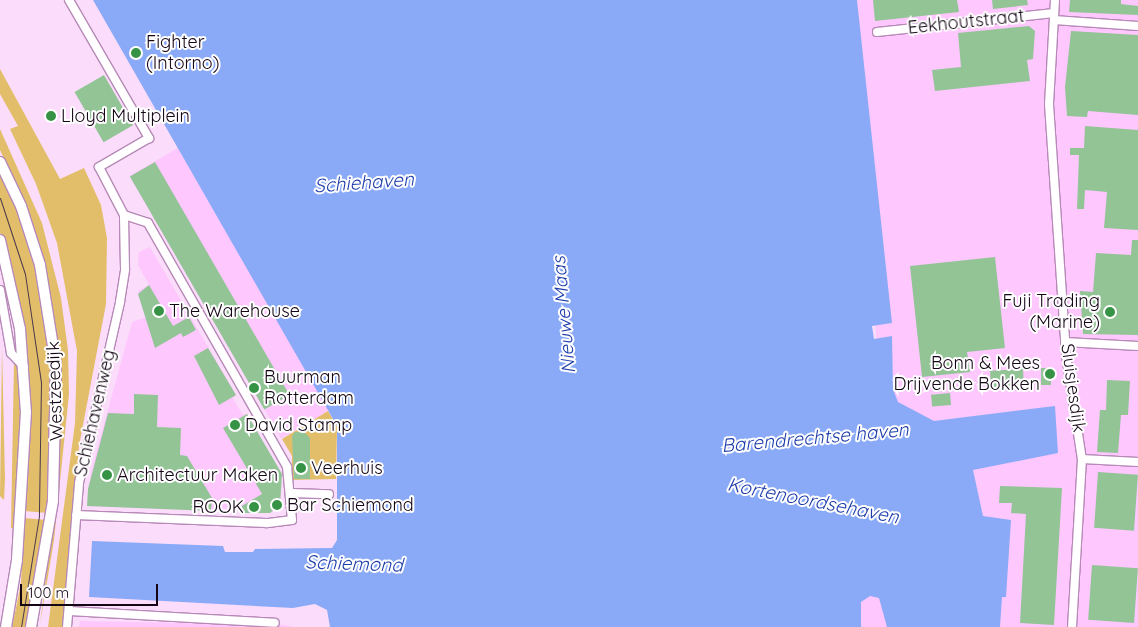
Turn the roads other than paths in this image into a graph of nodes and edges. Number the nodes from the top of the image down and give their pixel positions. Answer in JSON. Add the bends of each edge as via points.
{"nodes":[{"id":1,"x":69,"y":0,"type":"edge"},
{"id":2,"x":1055,"y":0,"type":"edge"},
{"id":3,"x":1054,"y":17,"type":"junction"},
{"id":4,"x":1138,"y":26,"type":"edge"},
{"id":5,"x":877,"y":32,"type":"dead end"},
{"id":6,"x":0,"y":162,"type":"edge"},
{"id":7,"x":124,"y":215,"type":"junction"},
{"id":8,"x":0,"y":240,"type":"edge"},
{"id":9,"x":0,"y":290,"type":"edge"},
{"id":10,"x":1065,"y":342,"type":"junction"},
{"id":11,"x":1138,"y":346,"type":"edge"},
{"id":12,"x":24,"y":367,"type":"junction"},
{"id":13,"x":1082,"y":459,"type":"junction"},
{"id":14,"x":1138,"y":462,"type":"edge"},
{"id":15,"x":292,"y":493,"type":"junction"},
{"id":16,"x":330,"y":494,"type":"dead end"},
{"id":17,"x":76,"y":515,"type":"junction"},
{"id":18,"x":69,"y":611,"type":"junction"},
{"id":19,"x":275,"y":623,"type":"dead end"},
{"id":20,"x":6,"y":627,"type":"edge"},
{"id":21,"x":31,"y":627,"type":"edge"},
{"id":22,"x":68,"y":627,"type":"edge"},
{"id":23,"x":1072,"y":627,"type":"edge"}],
"edges":[{"from":1,"to":7,"type":"street","via":[[149,138],[99,167]]},
{"from":2,"to":3,"type":"street","name":"Sluisjesdijk"},
{"from":3,"to":4,"type":"street","name":"Eekhoutstraat"},
{"from":3,"to":5,"type":"street","name":"Eekhoutstraat"},
{"from":3,"to":10,"type":"street","name":"Sluisjesdijk","via":[[1049,104]]},
{"from":6,"to":21,"type":"main road","name":"Westzeedijk","via":[[17,196],[40,265],[56,366],[53,501]]},
{"from":7,"to":15,"type":"street","via":[[148,223],[287,467]]},
{"from":7,"to":17,"type":"street","name":"Schiehavenweg","via":[[125,269],[120,302],[79,482]]},
{"from":8,"to":12,"type":"main road","name":"Westzeedijk","via":[[15,297]]},
{"from":9,"to":12,"type":"street","name":"Westzeedijk","via":[[11,353]]},
{"from":10,"to":11,"type":"street"},
{"from":10,"to":13,"type":"street","name":"Sluisjesdijk"},
{"from":12,"to":20,"type":"main road","name":"Westzeedijk","via":[[24,478],[17,560]]},
{"from":13,"to":14,"type":"street"},
{"from":13,"to":23,"type":"street","name":"Sluisjesdijk"},
{"from":15,"to":16,"type":"street"},
{"from":15,"to":17,"type":"street","via":[[292,520],[266,523]]},
{"from":17,"to":18,"type":"street","name":"Schiehavenweg"},
{"from":18,"to":19,"type":"street"},
{"from":18,"to":22,"type":"street","name":"Schiehavenweg"}]}
